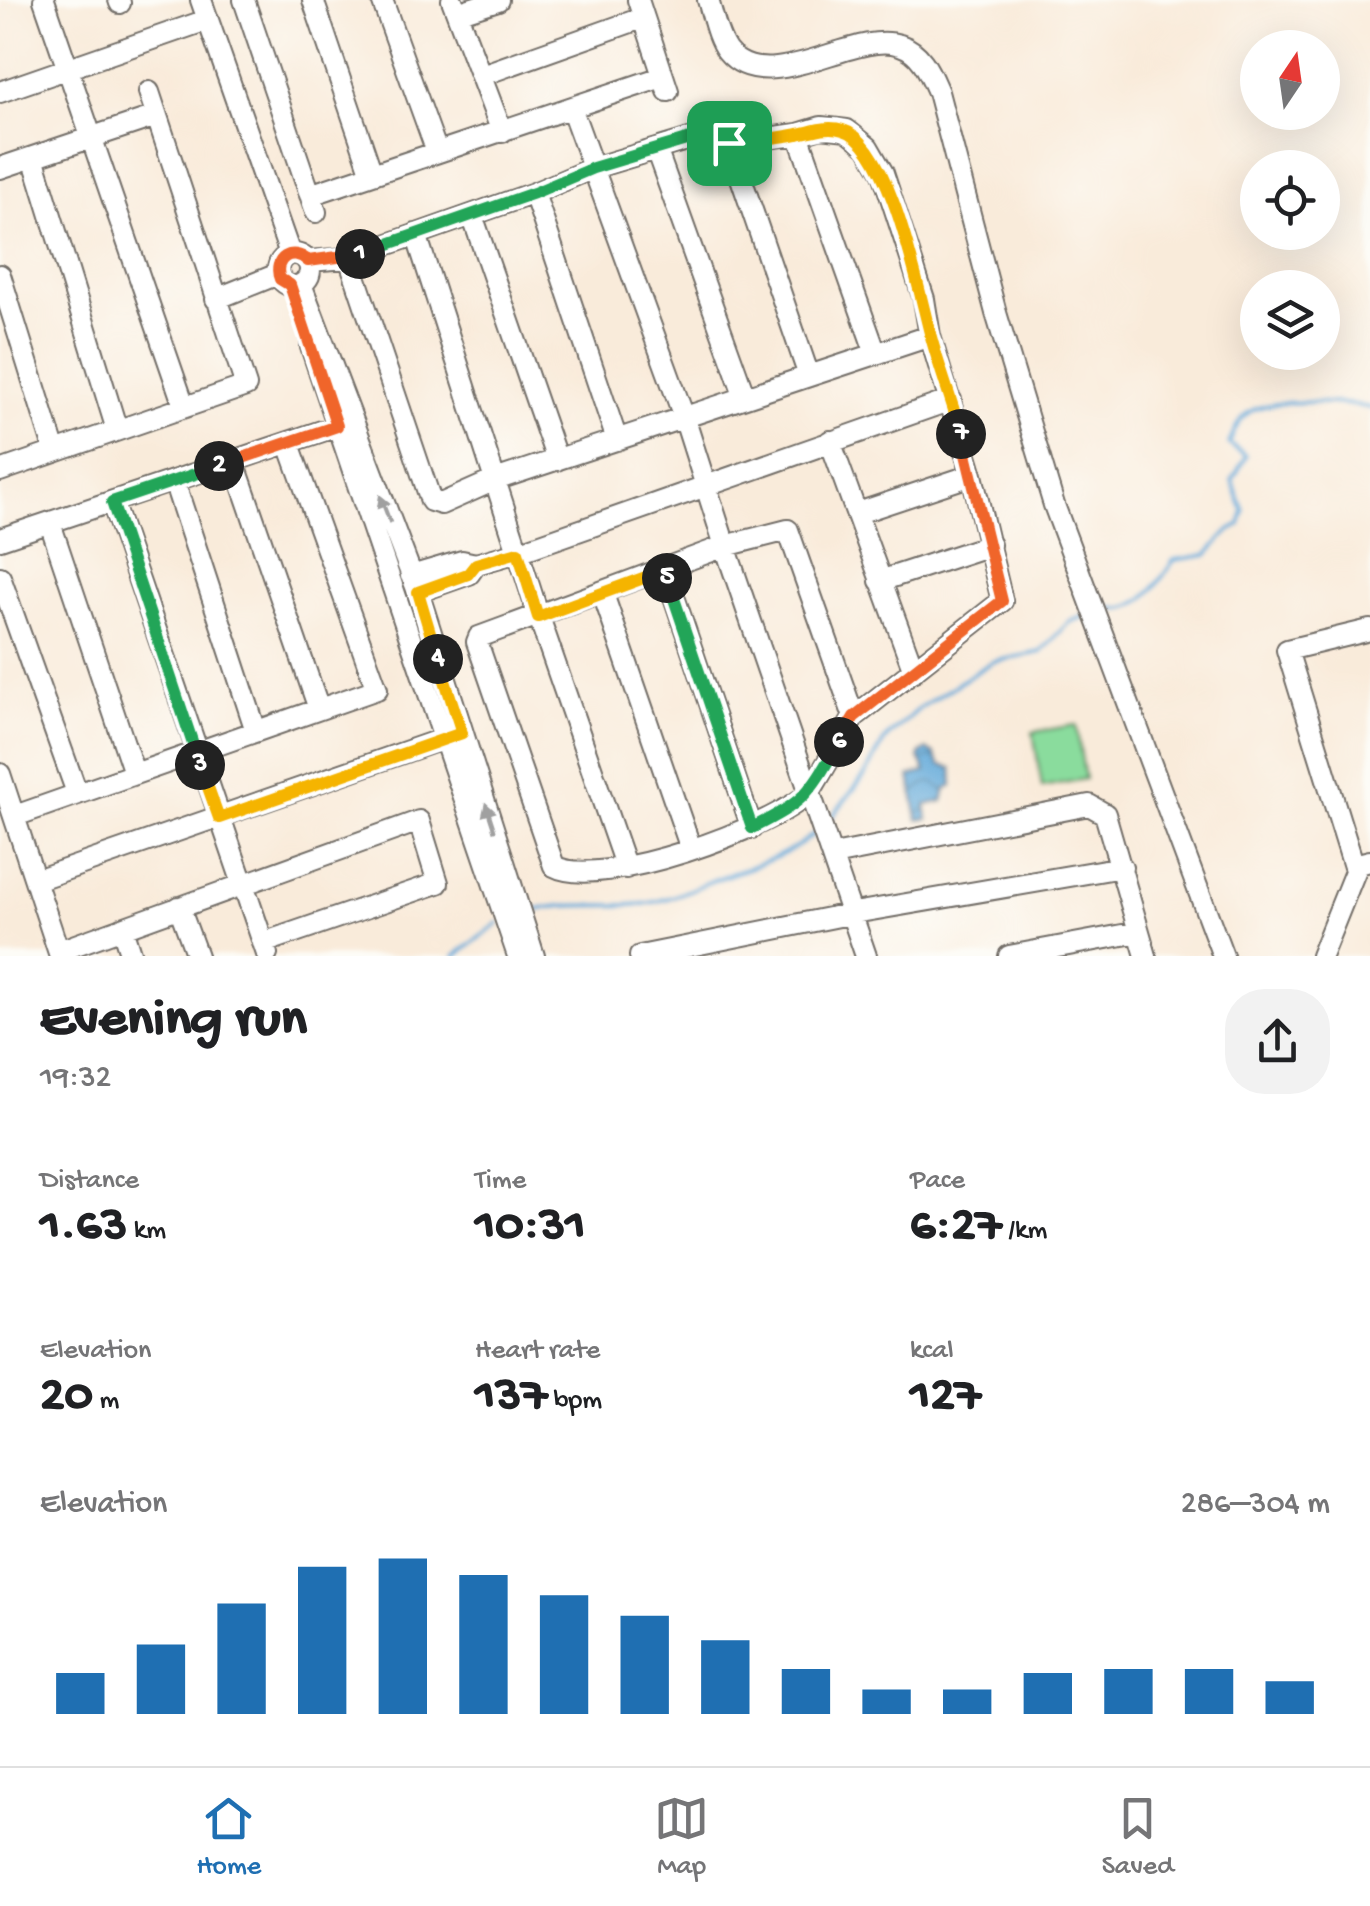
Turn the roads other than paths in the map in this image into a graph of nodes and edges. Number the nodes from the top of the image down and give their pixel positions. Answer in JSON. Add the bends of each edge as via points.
{"nodes":[{"id":1,"x":244,"y":0,"type":"edge"},
{"id":2,"x":313,"y":0,"type":"edge"},
{"id":3,"x":382,"y":0,"type":"edge"},
{"id":4,"x":498,"y":0,"type":"edge"},
{"id":5,"x":708,"y":0,"type":"edge"},
{"id":6,"x":48,"y":1,"type":"edge"},
{"id":7,"x":454,"y":7,"type":"edge"},
{"id":8,"x":640,"y":9,"type":"edge"},
{"id":9,"x":204,"y":10,"type":"edge"},
{"id":10,"x":68,"y":70,"type":"junction"},
{"id":11,"x":482,"y":75,"type":"junction"},
{"id":12,"x":0,"y":92,"type":"edge"},
{"id":13,"x":149,"y":92,"type":"dead end"},
{"id":14,"x":572,"y":110,"type":"junction"},
{"id":15,"x":156,"y":116,"type":"junction"},
{"id":16,"x":502,"y":132,"type":"junction"},
{"id":17,"x":798,"y":134,"type":"junction"},
{"id":18,"x":94,"y":137,"type":"junction"},
{"id":19,"x":729,"y":143,"type":"junction"},
{"id":20,"x":656,"y":149,"type":"junction"},
{"id":21,"x":436,"y":152,"type":"junction"},
{"id":22,"x":33,"y":157,"type":"junction"},
{"id":23,"x":0,"y":168,"type":"edge"},
{"id":24,"x":593,"y":168,"type":"junction"},
{"id":25,"x":372,"y":174,"type":"junction"},
{"id":26,"x":534,"y":193,"type":"junction"},
{"id":27,"x":472,"y":214,"type":"junction"},
{"id":28,"x":416,"y":234,"type":"junction"},
{"id":29,"x":298,"y":258,"type":"junction"},
{"id":30,"x":349,"y":258,"type":"junction"},
{"id":31,"x":0,"y":275,"type":"edge"},
{"id":32,"x":290,"y":281,"type":"junction"},
{"id":33,"x":216,"y":299,"type":"junction"},
{"id":34,"x":930,"y":336,"type":"junction"},
{"id":35,"x":876,"y":354,"type":"junction"},
{"id":36,"x":810,"y":376,"type":"junction"},
{"id":37,"x":745,"y":397,"type":"junction"},
{"id":38,"x":952,"y":400,"type":"junction"},
{"id":39,"x":184,"y":406,"type":"junction"},
{"id":40,"x":684,"y":417,"type":"junction"},
{"id":41,"x":337,"y":426,"type":"junction"},
{"id":42,"x":116,"y":430,"type":"junction"},
{"id":43,"x":617,"y":440,"type":"junction"},
{"id":44,"x":830,"y":441,"type":"junction"},
{"id":45,"x":289,"y":444,"type":"junction"},
{"id":46,"x":55,"y":452,"type":"junction"},
{"id":47,"x":558,"y":460,"type":"junction"},
{"id":48,"x":234,"y":462,"type":"junction"},
{"id":49,"x":0,"y":470,"type":"edge"},
{"id":50,"x":972,"y":475,"type":"junction"},
{"id":51,"x":495,"y":480,"type":"junction"},
{"id":52,"x":174,"y":481,"type":"junction"},
{"id":53,"x":705,"y":486,"type":"junction"},
{"id":54,"x":112,"y":502,"type":"junction"},
{"id":55,"x":858,"y":513,"type":"junction"},
{"id":56,"x":50,"y":522,"type":"junction"},
{"id":57,"x":0,"y":539,"type":"edge"},
{"id":58,"x":725,"y":546,"type":"junction"},
{"id":59,"x":990,"y":546,"type":"junction"},
{"id":60,"x":518,"y":552,"type":"junction"},
{"id":61,"x":665,"y":570,"type":"junction"},
{"id":62,"x":0,"y":577,"type":"edge"},
{"id":63,"x":880,"y":581,"type":"junction"},
{"id":64,"x":414,"y":584,"type":"junction"},
{"id":65,"x":603,"y":594,"type":"junction"},
{"id":66,"x":538,"y":617,"type":"junction"},
{"id":67,"x":1370,"y":630,"type":"edge"},
{"id":68,"x":914,"y":671,"type":"junction"},
{"id":69,"x":319,"y":709,"type":"junction"},
{"id":70,"x":854,"y":717,"type":"junction"},
{"id":71,"x":256,"y":731,"type":"junction"},
{"id":72,"x":452,"y":736,"type":"junction"},
{"id":73,"x":196,"y":752,"type":"junction"},
{"id":74,"x":0,"y":774,"type":"edge"},
{"id":75,"x":134,"y":774,"type":"junction"},
{"id":76,"x":810,"y":792,"type":"junction"},
{"id":77,"x":77,"y":794,"type":"junction"},
{"id":78,"x":14,"y":816,"type":"junction"},
{"id":79,"x":219,"y":818,"type":"junction"},
{"id":80,"x":752,"y":828,"type":"junction"},
{"id":81,"x":691,"y":849,"type":"junction"},
{"id":82,"x":831,"y":849,"type":"junction"},
{"id":83,"x":1363,"y":866,"type":"edge"},
{"id":84,"x":1122,"y":867,"type":"junction"},
{"id":85,"x":626,"y":868,"type":"junction"},
{"id":86,"x":36,"y":880,"type":"junction"},
{"id":87,"x":242,"y":884,"type":"junction"},
{"id":88,"x":179,"y":907,"type":"junction"},
{"id":89,"x":854,"y":914,"type":"junction"},
{"id":90,"x":514,"y":920,"type":"junction"},
{"id":91,"x":122,"y":928,"type":"junction"},
{"id":92,"x":1139,"y":932,"type":"junction"},
{"id":93,"x":266,"y":950,"type":"edge"},
{"id":94,"x":60,"y":953,"type":"edge"},
{"id":95,"x":677,"y":953,"type":"edge"},
{"id":96,"x":131,"y":956,"type":"edge"},
{"id":97,"x":196,"y":956,"type":"edge"},
{"id":98,"x":518,"y":956,"type":"edge"},
{"id":99,"x":534,"y":956,"type":"edge"},
{"id":100,"x":640,"y":956,"type":"edge"},
{"id":101,"x":866,"y":956,"type":"edge"},
{"id":102,"x":1009,"y":956,"type":"edge"},
{"id":103,"x":1146,"y":956,"type":"edge"},
{"id":104,"x":1222,"y":956,"type":"edge"},
{"id":105,"x":1321,"y":956,"type":"edge"}],
"edges":[{"from":1,"to":25,"type":"street","via":[[313,203]]},
{"from":2,"to":25,"type":"street"},
{"from":3,"to":21,"type":"street"},
{"from":4,"to":7,"type":"street"},
{"from":5,"to":104,"type":"street","via":[[728,53],[745,63],[788,66],[880,43],[900,45],[928,68],[1054,505]]},
{"from":6,"to":10,"type":"street"},
{"from":7,"to":11,"type":"street"},
{"from":8,"to":11,"type":"street"},
{"from":8,"to":14,"type":"street","via":[[665,84]]},
{"from":9,"to":10,"type":"street"},
{"from":9,"to":29,"type":"street"},
{"from":10,"to":12,"type":"street"},
{"from":10,"to":18,"type":"street"},
{"from":11,"to":16,"type":"street"},
{"from":13,"to":15,"type":"street"},
{"from":14,"to":16,"type":"street"},
{"from":14,"to":24,"type":"street"},
{"from":15,"to":18,"type":"street"},
{"from":15,"to":33,"type":"street"},
{"from":16,"to":21,"type":"street"},
{"from":17,"to":19,"type":"street"},
{"from":17,"to":34,"type":"street","via":[[847,130],[868,147],[883,173]]},
{"from":17,"to":35,"type":"street"},
{"from":18,"to":22,"type":"street"},
{"from":18,"to":39,"type":"street"},
{"from":19,"to":20,"type":"street","via":[[703,135]]},
{"from":19,"to":36,"type":"street"},
{"from":20,"to":24,"type":"street"},
{"from":20,"to":37,"type":"street"},
{"from":21,"to":25,"type":"street"},
{"from":22,"to":23,"type":"street"},
{"from":22,"to":42,"type":"street"},
{"from":24,"to":26,"type":"street"},
{"from":24,"to":40,"type":"street"},
{"from":26,"to":27,"type":"street"},
{"from":26,"to":43,"type":"street"},
{"from":27,"to":28,"type":"street"},
{"from":27,"to":47,"type":"street"},
{"from":28,"to":30,"type":"street"},
{"from":28,"to":51,"type":"street"},
{"from":29,"to":30,"type":"street"},
{"from":29,"to":32,"type":"street","via":[[308,276]]},
{"from":29,"to":32,"type":"street","via":[[281,260]]},
{"from":30,"to":51,"type":"street","via":[[431,501],[441,504]]},
{"from":31,"to":46,"type":"street"},
{"from":32,"to":33,"type":"street"},
{"from":32,"to":41,"type":"street"},
{"from":64,"to":32,"type":"street","one_way":true},
{"from":33,"to":39,"type":"street","via":[[246,386]]},
{"from":34,"to":35,"type":"street"},
{"from":34,"to":38,"type":"street"},
{"from":35,"to":36,"type":"street"},
{"from":36,"to":37,"type":"street"},
{"from":37,"to":40,"type":"street"},
{"from":38,"to":44,"type":"street"},
{"from":38,"to":50,"type":"street"},
{"from":39,"to":42,"type":"street"},
{"from":40,"to":43,"type":"street"},
{"from":40,"to":53,"type":"street"},
{"from":41,"to":45,"type":"street"},
{"from":41,"to":72,"type":"street"},
{"from":42,"to":46,"type":"street"},
{"from":43,"to":47,"type":"street"},
{"from":44,"to":53,"type":"street"},
{"from":44,"to":55,"type":"street"},
{"from":45,"to":48,"type":"street"},
{"from":45,"to":69,"type":"street","via":[[376,689]]},
{"from":46,"to":49,"type":"street"},
{"from":47,"to":51,"type":"street"},
{"from":48,"to":52,"type":"street"},
{"from":48,"to":69,"type":"street"},
{"from":50,"to":55,"type":"street"},
{"from":50,"to":59,"type":"street"},
{"from":51,"to":60,"type":"street"},
{"from":52,"to":54,"type":"street"},
{"from":52,"to":71,"type":"street"},
{"from":53,"to":58,"type":"street"},
{"from":53,"to":60,"type":"street"},
{"from":54,"to":56,"type":"street"},
{"from":54,"to":73,"type":"street"},
{"from":55,"to":63,"type":"street"},
{"from":56,"to":57,"type":"street"},
{"from":56,"to":75,"type":"street"},
{"from":58,"to":61,"type":"street"},
{"from":58,"to":70,"type":"street","via":[[782,530],[791,534]]},
{"from":58,"to":76,"type":"street"},
{"from":59,"to":63,"type":"street"},
{"from":59,"to":68,"type":"street","via":[[1002,601]]},
{"from":60,"to":64,"type":"street","via":[[476,564],[468,574]]},
{"from":60,"to":66,"type":"street"},
{"from":61,"to":65,"type":"street"},
{"from":61,"to":80,"type":"street"},
{"from":62,"to":77,"type":"street"},
{"from":63,"to":68,"type":"street"},
{"from":64,"to":72,"type":"street"},
{"from":65,"to":66,"type":"street"},
{"from":65,"to":81,"type":"street"},
{"from":66,"to":85,"type":"street"},
{"from":66,"to":85,"type":"street","via":[[477,642],[554,866]]},
{"from":67,"to":83,"type":"street","via":[[1287,650]]},
{"from":68,"to":70,"type":"street"},
{"from":69,"to":71,"type":"street"},
{"from":70,"to":76,"type":"street"},
{"from":71,"to":73,"type":"street"},
{"from":72,"to":79,"type":"street"},
{"from":72,"to":90,"type":"street"},
{"from":73,"to":75,"type":"street"},
{"from":73,"to":79,"type":"street"},
{"from":74,"to":78,"type":"street"},
{"from":75,"to":77,"type":"street"},
{"from":76,"to":80,"type":"street"},
{"from":76,"to":82,"type":"street"},
{"from":77,"to":78,"type":"street"},
{"from":78,"to":86,"type":"street"},
{"from":79,"to":86,"type":"street"},
{"from":79,"to":87,"type":"street"},
{"from":80,"to":81,"type":"street"},
{"from":81,"to":85,"type":"street"},
{"from":82,"to":84,"type":"street","via":[[1089,804],[1106,814]]},
{"from":82,"to":89,"type":"street"},
{"from":83,"to":105,"type":"street"},
{"from":84,"to":89,"type":"street"},
{"from":84,"to":92,"type":"street"},
{"from":86,"to":94,"type":"street"},
{"from":87,"to":88,"type":"street"},
{"from":87,"to":93,"type":"street"},
{"from":87,"to":93,"type":"street","via":[[419,820],[438,884]]},
{"from":88,"to":91,"type":"street"},
{"from":88,"to":97,"type":"street"},
{"from":89,"to":95,"type":"street"},
{"from":89,"to":101,"type":"street"},
{"from":90,"to":98,"type":"street"},
{"from":90,"to":99,"type":"street"},
{"from":91,"to":94,"type":"street"},
{"from":91,"to":96,"type":"street"},
{"from":92,"to":102,"type":"street"},
{"from":92,"to":103,"type":"street"},
{"from":95,"to":100,"type":"street"}]}
